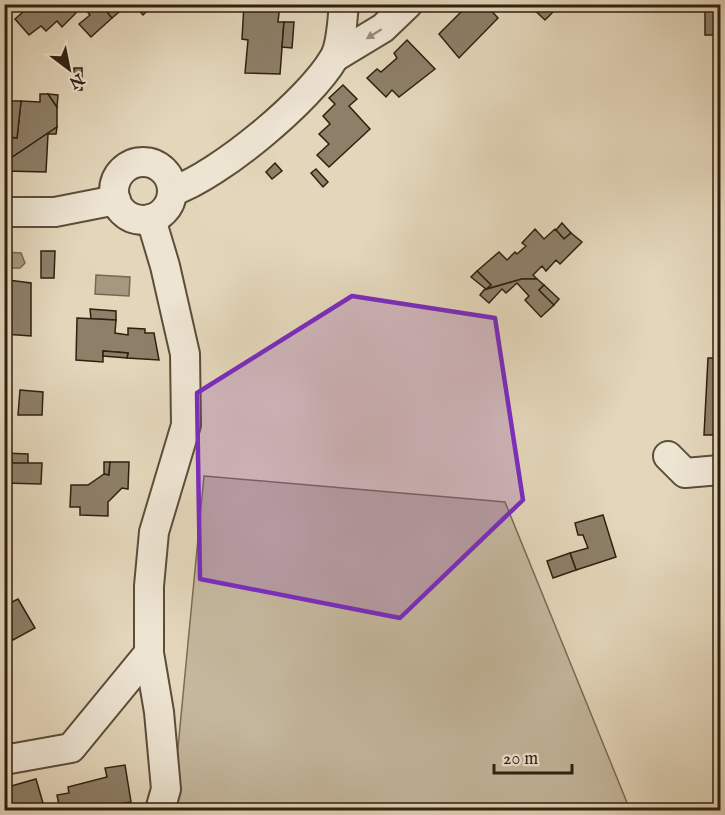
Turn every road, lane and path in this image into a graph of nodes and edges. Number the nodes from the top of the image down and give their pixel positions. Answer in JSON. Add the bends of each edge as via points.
{"nodes":[{"id":1,"x":344,"y":4,"type":"edge"},
{"id":2,"x":408,"y":4,"type":"edge"},
{"id":3,"x":335,"y":57,"type":"junction"},
{"id":4,"x":173,"y":191,"type":"junction"},
{"id":5,"x":116,"y":200,"type":"junction"},
{"id":6,"x":4,"y":212,"type":"edge"},
{"id":7,"x":151,"y":219,"type":"junction"},
{"id":8,"x":668,"y":456,"type":"dead end"},
{"id":9,"x":720,"y":470,"type":"edge"},
{"id":10,"x":149,"y":653,"type":"junction"},
{"id":11,"x":4,"y":760,"type":"edge"},
{"id":12,"x":160,"y":810,"type":"edge"}],
"edges":[{"from":1,"to":3,"type":"street"},
{"from":2,"to":3,"type":"street","one_way":true,"via":[[383,28]]},
{"from":3,"to":4,"type":"street","via":[[302,98],[232,159],[194,184]]},
{"from":4,"to":5,"type":"street","via":[[169,177],[158,165],[141,162],[125,166],[115,178]]},
{"from":4,"to":7,"type":"street","via":[[165,211]]},
{"from":5,"to":6,"type":"street","via":[[55,213]]},
{"from":5,"to":7,"type":"street","via":[[127,216]]},
{"from":7,"to":10,"type":"street","via":[[185,354],[186,425],[154,532]]},
{"from":8,"to":9,"type":"street","via":[[685,473]]},
{"from":10,"to":11,"type":"street","via":[[71,748]]},
{"from":10,"to":12,"type":"street","via":[[166,789]]}]}
